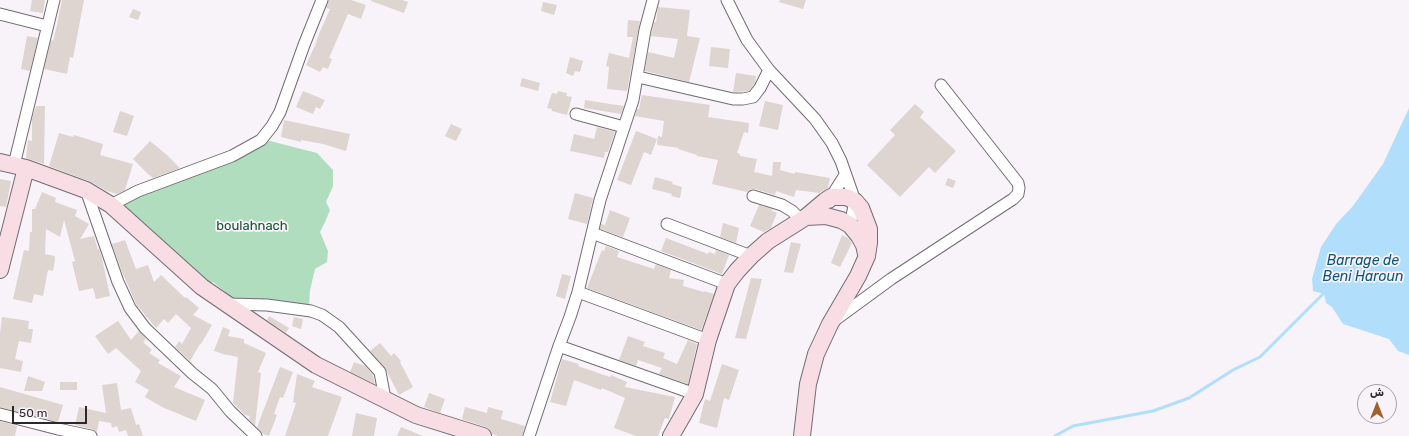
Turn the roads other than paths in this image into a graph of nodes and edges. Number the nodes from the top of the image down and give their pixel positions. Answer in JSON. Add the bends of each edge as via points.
{"nodes":[{"id":1,"x":54,"y":0,"type":"edge"},
{"id":2,"x":322,"y":0,"type":"edge"},
{"id":3,"x":653,"y":0,"type":"edge"},
{"id":4,"x":727,"y":0,"type":"edge"},
{"id":5,"x":0,"y":14,"type":"edge"},
{"id":6,"x":47,"y":26,"type":"junction"},
{"id":7,"x":769,"y":70,"type":"junction"},
{"id":8,"x":638,"y":77,"type":"junction"},
{"id":9,"x":941,"y":85,"type":"dead end"},
{"id":10,"x":576,"y":114,"type":"dead end"},
{"id":11,"x":624,"y":127,"type":"junction"},
{"id":12,"x":13,"y":165,"type":"edge"},
{"id":13,"x":845,"y":175,"type":"junction"},
{"id":14,"x":86,"y":190,"type":"junction"},
{"id":15,"x":753,"y":196,"type":"dead end"},
{"id":16,"x":831,"y":197,"type":"junction"},
{"id":17,"x":855,"y":201,"type":"junction"},
{"id":18,"x":111,"y":205,"type":"junction"},
{"id":19,"x":826,"y":216,"type":"junction"},
{"id":20,"x":803,"y":218,"type":"junction"},
{"id":21,"x":668,"y":224,"type":"dead end"},
{"id":22,"x":850,"y":225,"type":"junction"},
{"id":23,"x":592,"y":233,"type":"junction"},
{"id":24,"x":751,"y":256,"type":"junction"},
{"id":25,"x":867,"y":256,"type":"junction"},
{"id":26,"x":0,"y":270,"type":"edge"},
{"id":27,"x":727,"y":284,"type":"junction"},
{"id":28,"x":578,"y":292,"type":"junction"},
{"id":29,"x":226,"y":304,"type":"junction"},
{"id":30,"x":830,"y":324,"type":"junction"},
{"id":31,"x":708,"y":340,"type":"junction"},
{"id":32,"x":559,"y":346,"type":"junction"},
{"id":33,"x":695,"y":394,"type":"junction"},
{"id":34,"x":385,"y":399,"type":"junction"},
{"id":35,"x":0,"y":414,"type":"edge"},
{"id":36,"x":72,"y":434,"type":"edge"},
{"id":37,"x":91,"y":436,"type":"edge"},
{"id":38,"x":256,"y":436,"type":"edge"},
{"id":39,"x":483,"y":436,"type":"edge"},
{"id":40,"x":529,"y":436,"type":"edge"},
{"id":41,"x":671,"y":436,"type":"edge"},
{"id":42,"x":802,"y":436,"type":"edge"}],
"edges":[{"from":1,"to":6,"type":"street"},
{"from":2,"to":18,"type":"street","via":[[280,112],[261,140],[232,156],[138,191]]},
{"from":3,"to":8,"type":"street"},
{"from":4,"to":7,"type":"street","via":[[747,40]]},
{"from":5,"to":6,"type":"street"},
{"from":6,"to":12,"type":"street"},
{"from":7,"to":8,"type":"street","via":[[752,97],[743,99],[733,99]]},
{"from":7,"to":13,"type":"street","via":[[815,119],[832,143]]},
{"from":8,"to":11,"type":"street"},
{"from":9,"to":30,"type":"street","via":[[1018,183],[1018,194],[891,279]]},
{"from":10,"to":11,"type":"street"},
{"from":11,"to":23,"type":"street"},
{"from":12,"to":14,"type":"main road"},
{"from":12,"to":26,"type":"main road"},
{"from":13,"to":16,"type":"street"},
{"from":13,"to":17,"type":"street"},
{"from":14,"to":18,"type":"main road"},
{"from":14,"to":38,"type":"street","via":[[123,296],[130,308],[145,328],[212,389]]},
{"from":15,"to":20,"type":"street","via":[[782,205]]},
{"from":16,"to":17,"type":"main road","via":[[846,197]]},
{"from":16,"to":19,"type":"street"},
{"from":16,"to":20,"type":"main road"},
{"from":17,"to":22,"type":"street"},
{"from":17,"to":25,"type":"main road","via":[[863,212],[869,229]]},
{"from":18,"to":29,"type":"main road","via":[[202,287]]},
{"from":19,"to":20,"type":"main road"},
{"from":19,"to":22,"type":"main road"},
{"from":20,"to":24,"type":"main road","via":[[768,241]]},
{"from":21,"to":24,"type":"street"},
{"from":22,"to":25,"type":"main road","via":[[864,245]]},
{"from":23,"to":27,"type":"street"},
{"from":23,"to":28,"type":"street"},
{"from":24,"to":27,"type":"main road"},
{"from":25,"to":30,"type":"main road"},
{"from":27,"to":31,"type":"main road"},
{"from":28,"to":31,"type":"street"},
{"from":28,"to":32,"type":"street"},
{"from":29,"to":34,"type":"main road","via":[[316,365]]},
{"from":29,"to":34,"type":"street","via":[[274,306],[311,311],[326,317],[339,327],[380,372]]},
{"from":30,"to":42,"type":"main road","via":[[816,354],[808,384]]},
{"from":31,"to":33,"type":"main road"},
{"from":32,"to":33,"type":"street"},
{"from":32,"to":40,"type":"street"},
{"from":33,"to":41,"type":"main road"},
{"from":34,"to":39,"type":"main road","via":[[416,414]]},
{"from":35,"to":36,"type":"street"},
{"from":36,"to":37,"type":"street"}]}
